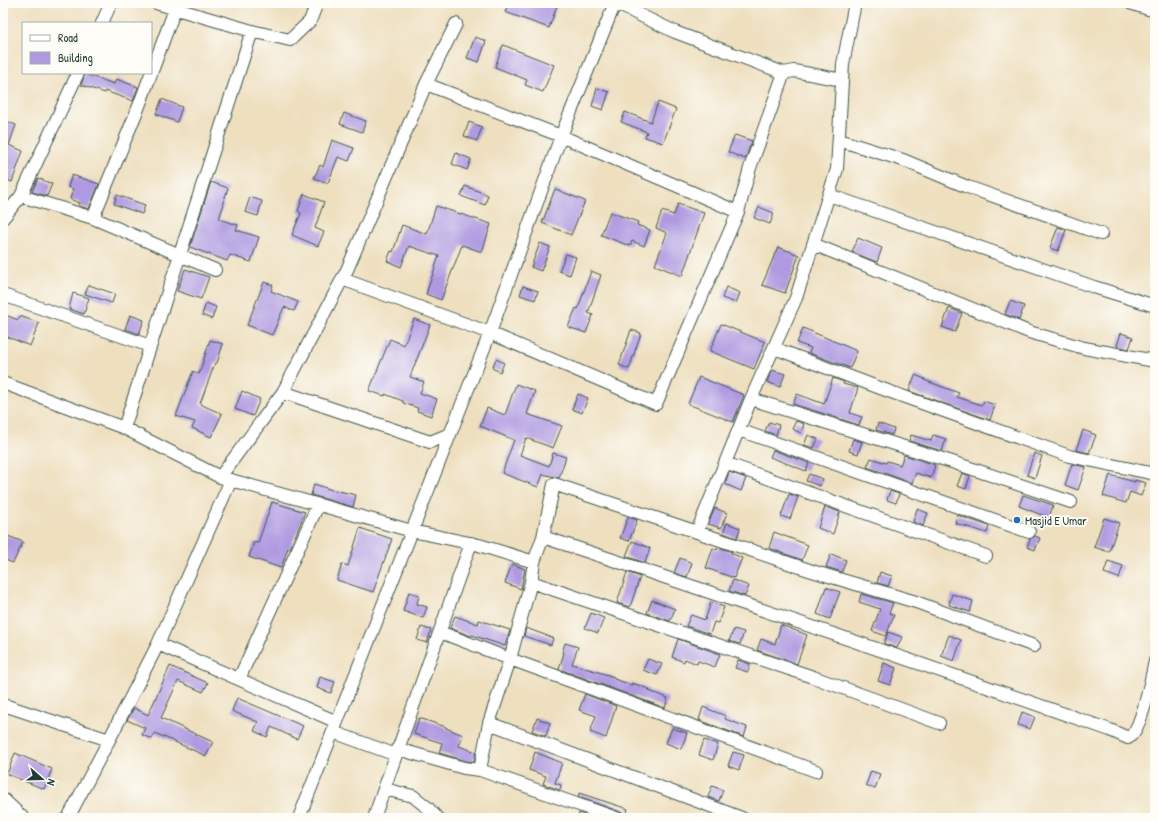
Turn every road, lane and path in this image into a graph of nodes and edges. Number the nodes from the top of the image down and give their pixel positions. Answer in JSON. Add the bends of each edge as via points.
{"nodes":[{"id":1,"x":111,"y":3,"type":"edge"},
{"id":2,"x":156,"y":3,"type":"edge"},
{"id":3,"x":317,"y":3,"type":"edge"},
{"id":4,"x":615,"y":3,"type":"edge"},
{"id":5,"x":855,"y":3,"type":"edge"},
{"id":6,"x":1130,"y":3,"type":"edge"},
{"id":7,"x":175,"y":9,"type":"junction"},
{"id":8,"x":1155,"y":11,"type":"edge"},
{"id":9,"x":102,"y":22,"type":"edge"},
{"id":10,"x":456,"y":24,"type":"dead end"},
{"id":11,"x":252,"y":31,"type":"junction"},
{"id":12,"x":152,"y":71,"type":"edge"},
{"id":13,"x":784,"y":73,"type":"junction"},
{"id":14,"x":78,"y":74,"type":"edge"},
{"id":15,"x":151,"y":74,"type":"edge"},
{"id":16,"x":842,"y":80,"type":"junction"},
{"id":17,"x":426,"y":84,"type":"junction"},
{"id":18,"x":561,"y":136,"type":"junction"},
{"id":19,"x":839,"y":140,"type":"junction"},
{"id":20,"x":829,"y":195,"type":"junction"},
{"id":21,"x":21,"y":196,"type":"junction"},
{"id":22,"x":738,"y":212,"type":"junction"},
{"id":23,"x":3,"y":218,"type":"edge"},
{"id":24,"x":93,"y":218,"type":"junction"},
{"id":25,"x":1102,"y":234,"type":"dead end"},
{"id":26,"x":813,"y":244,"type":"junction"},
{"id":27,"x":180,"y":254,"type":"junction"},
{"id":28,"x":215,"y":270,"type":"dead end"},
{"id":29,"x":342,"y":279,"type":"junction"},
{"id":30,"x":3,"y":295,"type":"edge"},
{"id":31,"x":1155,"y":306,"type":"edge"},
{"id":32,"x":490,"y":334,"type":"junction"},
{"id":33,"x":150,"y":346,"type":"junction"},
{"id":34,"x":774,"y":348,"type":"junction"},
{"id":35,"x":1155,"y":361,"type":"edge"},
{"id":36,"x":3,"y":383,"type":"edge"},
{"id":37,"x":283,"y":392,"type":"junction"},
{"id":38,"x":752,"y":399,"type":"junction"},
{"id":39,"x":124,"y":428,"type":"junction"},
{"id":40,"x":738,"y":430,"type":"junction"},
{"id":41,"x":450,"y":434,"type":"junction"},
{"id":42,"x":725,"y":463,"type":"junction"},
{"id":43,"x":1155,"y":474,"type":"edge"},
{"id":44,"x":225,"y":479,"type":"junction"},
{"id":45,"x":1071,"y":502,"type":"dead end"},
{"id":46,"x":318,"y":505,"type":"junction"},
{"id":47,"x":412,"y":531,"type":"junction"},
{"id":48,"x":697,"y":532,"type":"junction"},
{"id":49,"x":1029,"y":532,"type":"dead end"},
{"id":50,"x":544,"y":537,"type":"junction"},
{"id":51,"x":471,"y":543,"type":"junction"},
{"id":52,"x":986,"y":556,"type":"dead end"},
{"id":53,"x":534,"y":562,"type":"junction"},
{"id":54,"x":531,"y":582,"type":"junction"},
{"id":55,"x":440,"y":632,"type":"junction"},
{"id":56,"x":158,"y":644,"type":"junction"},
{"id":57,"x":1034,"y":646,"type":"dead end"},
{"id":58,"x":510,"y":659,"type":"junction"},
{"id":59,"x":1155,"y":661,"type":"edge"},
{"id":60,"x":239,"y":679,"type":"junction"},
{"id":61,"x":7,"y":706,"type":"dead end"},
{"id":62,"x":489,"y":723,"type":"junction"},
{"id":63,"x":939,"y":723,"type":"dead end"},
{"id":64,"x":335,"y":727,"type":"junction"},
{"id":65,"x":109,"y":740,"type":"junction"},
{"id":66,"x":397,"y":752,"type":"junction"},
{"id":67,"x":480,"y":770,"type":"junction"},
{"id":68,"x":816,"y":771,"type":"dead end"},
{"id":69,"x":384,"y":789,"type":"junction"},
{"id":70,"x":3,"y":801,"type":"edge"},
{"id":71,"x":21,"y":818,"type":"edge"},
{"id":72,"x":68,"y":818,"type":"edge"},
{"id":73,"x":299,"y":818,"type":"edge"},
{"id":74,"x":374,"y":818,"type":"edge"},
{"id":75,"x":437,"y":818,"type":"edge"},
{"id":76,"x":616,"y":818,"type":"edge"},
{"id":77,"x":742,"y":818,"type":"edge"}],
"edges":[{"from":1,"to":9,"type":"street"},
{"from":2,"to":7,"type":"street"},
{"from":3,"to":11,"type":"street","via":[[310,20],[290,40]]},
{"from":4,"to":13,"type":"street","via":[[675,32]]},
{"from":4,"to":18,"type":"street"},
{"from":5,"to":16,"type":"street"},
{"from":6,"to":8,"type":"street"},
{"from":7,"to":11,"type":"street"},
{"from":7,"to":12,"type":"street"},
{"from":10,"to":17,"type":"street"},
{"from":11,"to":27,"type":"street"},
{"from":13,"to":16,"type":"street","via":[[794,72]]},
{"from":13,"to":22,"type":"street","via":[[750,168]]},
{"from":14,"to":21,"type":"street"},
{"from":15,"to":24,"type":"street"},
{"from":16,"to":19,"type":"street"},
{"from":17,"to":18,"type":"street"},
{"from":17,"to":29,"type":"street"},
{"from":18,"to":22,"type":"street"},
{"from":18,"to":32,"type":"street"},
{"from":19,"to":20,"type":"street","via":[[838,168]]},
{"from":19,"to":25,"type":"street","via":[[903,160],[965,186]]},
{"from":20,"to":26,"type":"street"},
{"from":20,"to":31,"type":"street"},
{"from":21,"to":23,"type":"street"},
{"from":21,"to":24,"type":"street"},
{"from":22,"to":32,"type":"street","via":[[656,404]]},
{"from":24,"to":27,"type":"street"},
{"from":26,"to":34,"type":"street","via":[[796,298]]},
{"from":26,"to":35,"type":"street","via":[[1029,332],[1084,348]]},
{"from":27,"to":28,"type":"street"},
{"from":27,"to":33,"type":"street"},
{"from":29,"to":32,"type":"street"},
{"from":29,"to":37,"type":"street"},
{"from":30,"to":33,"type":"street"},
{"from":32,"to":41,"type":"street"},
{"from":33,"to":39,"type":"street"},
{"from":34,"to":38,"type":"street"},
{"from":34,"to":43,"type":"street","via":[[1069,456]]},
{"from":36,"to":39,"type":"street"},
{"from":37,"to":41,"type":"street","via":[[430,442]]},
{"from":37,"to":44,"type":"street"},
{"from":38,"to":40,"type":"street"},
{"from":38,"to":45,"type":"street"},
{"from":39,"to":44,"type":"street"},
{"from":40,"to":42,"type":"street"},
{"from":40,"to":49,"type":"street"},
{"from":41,"to":47,"type":"street"},
{"from":42,"to":48,"type":"street"},
{"from":42,"to":52,"type":"street"},
{"from":44,"to":46,"type":"street"},
{"from":44,"to":56,"type":"street"},
{"from":46,"to":47,"type":"street"},
{"from":46,"to":60,"type":"street"},
{"from":47,"to":51,"type":"street"},
{"from":47,"to":64,"type":"street"},
{"from":48,"to":50,"type":"street","via":[[554,484]]},
{"from":48,"to":57,"type":"street","via":[[812,571],[916,602]]},
{"from":50,"to":53,"type":"street"},
{"from":50,"to":59,"type":"street","via":[[982,685],[1128,738],[1133,736],[1141,720]]},
{"from":51,"to":53,"type":"street"},
{"from":51,"to":55,"type":"street"},
{"from":53,"to":54,"type":"street"},
{"from":54,"to":58,"type":"street"},
{"from":54,"to":63,"type":"street"},
{"from":55,"to":58,"type":"street"},
{"from":55,"to":66,"type":"street"},
{"from":56,"to":60,"type":"street"},
{"from":56,"to":65,"type":"street"},
{"from":58,"to":62,"type":"street"},
{"from":58,"to":68,"type":"street"},
{"from":60,"to":64,"type":"street"},
{"from":61,"to":65,"type":"street"},
{"from":62,"to":67,"type":"street"},
{"from":62,"to":77,"type":"street"},
{"from":64,"to":66,"type":"street"},
{"from":64,"to":73,"type":"street"},
{"from":65,"to":72,"type":"street"},
{"from":66,"to":67,"type":"street"},
{"from":66,"to":69,"type":"street"},
{"from":67,"to":76,"type":"street"},
{"from":69,"to":74,"type":"street"},
{"from":69,"to":75,"type":"street","via":[[413,796]]},
{"from":70,"to":71,"type":"main road"}]}
